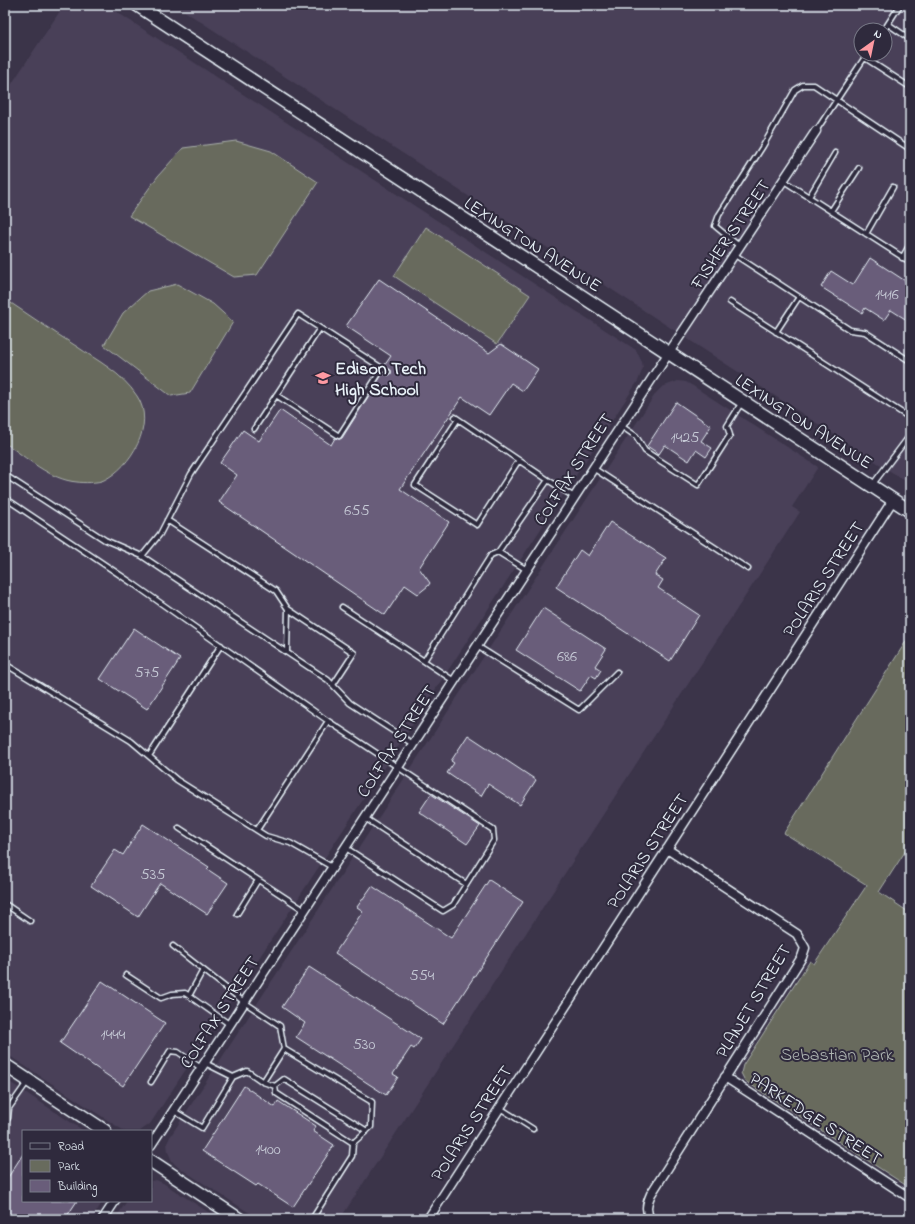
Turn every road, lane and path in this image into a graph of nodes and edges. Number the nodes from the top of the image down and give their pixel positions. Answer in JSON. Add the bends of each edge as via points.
{"nodes":[{"id":1,"x":136,"y":5,"type":"edge"},
{"id":2,"x":900,"y":5,"type":"edge"},
{"id":3,"x":889,"y":22,"type":"edge"},
{"id":4,"x":893,"y":27,"type":"edge"},
{"id":5,"x":910,"y":39,"type":"edge"},
{"id":6,"x":862,"y":62,"type":"edge"},
{"id":7,"x":874,"y":62,"type":"edge"},
{"id":8,"x":910,"y":88,"type":"edge"},
{"id":9,"x":836,"y":100,"type":"junction"},
{"id":10,"x":816,"y":131,"type":"joint"},
{"id":11,"x":910,"y":149,"type":"edge"},
{"id":12,"x":835,"y":153,"type":"dead end"},
{"id":13,"x":859,"y":168,"type":"dead end"},
{"id":14,"x":784,"y":181,"type":"junction"},
{"id":15,"x":893,"y":187,"type":"dead end"},
{"id":16,"x":809,"y":197,"type":"junction"},
{"id":17,"x":831,"y":211,"type":"junction"},
{"id":18,"x":866,"y":234,"type":"junction"},
{"id":19,"x":910,"y":244,"type":"edge"},
{"id":20,"x":740,"y":247,"type":"junction"},
{"id":21,"x":735,"y":255,"type":"junction"},
{"id":22,"x":902,"y":258,"type":"junction"},
{"id":23,"x":910,"y":262,"type":"edge"},
{"id":24,"x":799,"y":297,"type":"junction"},
{"id":25,"x":730,"y":302,"type":"dead end"},
{"id":26,"x":320,"y":328,"type":"junction"},
{"id":27,"x":776,"y":332,"type":"junction"},
{"id":28,"x":668,"y":354,"type":"junction"},
{"id":29,"x":910,"y":361,"type":"edge"},
{"id":30,"x":382,"y":369,"type":"junction"},
{"id":31,"x":388,"y":372,"type":"dead end"},
{"id":32,"x":276,"y":395,"type":"junction"},
{"id":33,"x":742,"y":402,"type":"junction"},
{"id":34,"x":910,"y":418,"type":"edge"},
{"id":35,"x":621,"y":426,"type":"junction"},
{"id":36,"x":254,"y":429,"type":"dead end"},
{"id":37,"x":910,"y":435,"type":"edge"},
{"id":38,"x":519,"y":460,"type":"junction"},
{"id":39,"x":593,"y":468,"type":"junction"},
{"id":40,"x":5,"y":475,"type":"edge"},
{"id":41,"x":548,"y":480,"type":"junction"},
{"id":42,"x":872,"y":486,"type":"junction"},
{"id":43,"x":575,"y":497,"type":"junction"},
{"id":44,"x":5,"y":498,"type":"edge"},
{"id":45,"x":893,"y":500,"type":"junction"},
{"id":46,"x":910,"y":511,"type":"edge"},
{"id":47,"x":167,"y":520,"type":"junction"},
{"id":48,"x":498,"y":552,"type":"junction"},
{"id":49,"x":142,"y":556,"type":"junction"},
{"id":50,"x":748,"y":569,"type":"dead end"},
{"id":51,"x":526,"y":570,"type":"junction"},
{"id":52,"x":342,"y":608,"type":"dead end"},
{"id":53,"x":288,"y":609,"type":"junction"},
{"id":54,"x":221,"y":645,"type":"junction"},
{"id":55,"x":477,"y":646,"type":"junction"},
{"id":56,"x":287,"y":652,"type":"junction"},
{"id":57,"x":424,"y":661,"type":"junction"},
{"id":58,"x":5,"y":664,"type":"edge"},
{"id":59,"x":617,"y":672,"type":"dead end"},
{"id":60,"x":454,"y":681,"type":"junction"},
{"id":61,"x":333,"y":686,"type":"junction"},
{"id":62,"x":328,"y":722,"type":"junction"},
{"id":63,"x":413,"y":744,"type":"junction"},
{"id":64,"x":149,"y":756,"type":"junction"},
{"id":65,"x":398,"y":767,"type":"junction"},
{"id":66,"x":365,"y":818,"type":"junction"},
{"id":67,"x":179,"y":828,"type":"dead end"},
{"id":68,"x":257,"y":830,"type":"junction"},
{"id":69,"x":345,"y":847,"type":"junction"},
{"id":70,"x":667,"y":849,"type":"junction"},
{"id":71,"x":332,"y":867,"type":"junction"},
{"id":72,"x":258,"y":880,"type":"junction"},
{"id":73,"x":466,"y":884,"type":"junction"},
{"id":74,"x":5,"y":904,"type":"edge"},
{"id":75,"x":304,"y":910,"type":"junction"},
{"id":76,"x":237,"y":914,"type":"dead end"},
{"id":77,"x":30,"y":921,"type":"dead end"},
{"id":78,"x":173,"y":946,"type":"dead end"},
{"id":79,"x":203,"y":970,"type":"junction"},
{"id":80,"x":126,"y":975,"type":"dead end"},
{"id":81,"x":189,"y":996,"type":"junction"},
{"id":82,"x":244,"y":1002,"type":"junction"},
{"id":83,"x":230,"y":1024,"type":"junction"},
{"id":84,"x":284,"y":1049,"type":"junction"},
{"id":85,"x":5,"y":1065,"type":"edge"},
{"id":86,"x":202,"y":1066,"type":"junction"},
{"id":87,"x":232,"y":1078,"type":"junction"},
{"id":88,"x":725,"y":1078,"type":"junction"},
{"id":89,"x":28,"y":1080,"type":"junction"},
{"id":90,"x":151,"y":1082,"type":"dead end"},
{"id":91,"x":263,"y":1082,"type":"junction"},
{"id":92,"x":275,"y":1086,"type":"junction"},
{"id":93,"x":5,"y":1106,"type":"edge"},
{"id":94,"x":500,"y":1107,"type":"junction"},
{"id":95,"x":10,"y":1108,"type":"junction"},
{"id":96,"x":173,"y":1111,"type":"junction"},
{"id":97,"x":5,"y":1123,"type":"edge"},
{"id":98,"x":533,"y":1129,"type":"dead end"},
{"id":99,"x":103,"y":1130,"type":"edge"},
{"id":100,"x":367,"y":1131,"type":"junction"},
{"id":101,"x":152,"y":1143,"type":"edge"},
{"id":102,"x":353,"y":1143,"type":"junction"},
{"id":103,"x":152,"y":1162,"type":"edge"},
{"id":104,"x":910,"y":1198,"type":"edge"},
{"id":105,"x":114,"y":1202,"type":"edge"},
{"id":106,"x":103,"y":1219,"type":"edge"},
{"id":107,"x":239,"y":1219,"type":"edge"},
{"id":108,"x":312,"y":1219,"type":"edge"},
{"id":109,"x":428,"y":1219,"type":"edge"},
{"id":110,"x":650,"y":1219,"type":"edge"}],
"edges":[{"from":1,"to":28,"type":"main road","name":"LEXINGTON AVENUE"},
{"from":2,"to":3,"type":"lane"},
{"from":4,"to":5,"type":"lane"},
{"from":6,"to":9,"type":"lane"},
{"from":7,"to":8,"type":"lane"},
{"from":9,"to":10,"type":"lane"},
{"from":9,"to":11,"type":"lane"},
{"from":9,"to":20,"type":"lane","via":[[814,85],[803,85],[795,90],[719,215],[716,226]]},
{"from":10,"to":14,"type":"street","name":"FISHER STREET"},
{"from":12,"to":16,"type":"lane"},
{"from":13,"to":17,"type":"lane"},
{"from":14,"to":16,"type":"lane"},
{"from":14,"to":20,"type":"street","name":"FISHER STREET"},
{"from":15,"to":18,"type":"lane"},
{"from":16,"to":17,"type":"lane"},
{"from":17,"to":18,"type":"lane"},
{"from":18,"to":22,"type":"lane"},
{"from":19,"to":22,"type":"lane"},
{"from":20,"to":21,"type":"street","name":"FISHER STREET"},
{"from":21,"to":24,"type":"lane"},
{"from":21,"to":28,"type":"street","name":"FISHER STREET"},
{"from":22,"to":23,"type":"lane"},
{"from":24,"to":27,"type":"lane"},
{"from":24,"to":29,"type":"lane","via":[[850,330],[865,332]]},
{"from":25,"to":27,"type":"lane"},
{"from":26,"to":30,"type":"lane"},
{"from":26,"to":32,"type":"lane"},
{"from":26,"to":47,"type":"lane","via":[[298,314],[191,474]]},
{"from":27,"to":34,"type":"lane"},
{"from":28,"to":33,"type":"main road","name":"LEXINGTON AVENUE"},
{"from":28,"to":35,"type":"street","name":"COLFAX STREET"},
{"from":30,"to":31,"type":"lane"},
{"from":30,"to":32,"type":"lane","via":[[339,436]]},
{"from":32,"to":36,"type":"lane"},
{"from":33,"to":35,"type":"lane","via":[[727,426],[730,435],[698,485],[645,451],[636,436]]},
{"from":33,"to":42,"type":"main road","name":"LEXINGTON AVENUE"},
{"from":35,"to":39,"type":"street","name":"COLFAX STREET"},
{"from":37,"to":42,"type":"lane"},
{"from":38,"to":38,"type":"lane","via":[[457,418],[416,485],[477,525]]},
{"from":38,"to":41,"type":"lane"},
{"from":39,"to":43,"type":"street","name":"COLFAX STREET"},
{"from":39,"to":50,"type":"lane"},
{"from":40,"to":49,"type":"lane","via":[[105,540]]},
{"from":41,"to":43,"type":"lane"},
{"from":41,"to":48,"type":"lane"},
{"from":42,"to":45,"type":"main road","name":"LEXINGTON AVENUE"},
{"from":43,"to":51,"type":"street","name":"COLFAX STREET"},
{"from":44,"to":54,"type":"lane"},
{"from":45,"to":46,"type":"main road","name":"LEXINGTON AVENUE"},
{"from":45,"to":70,"type":"street","name":"POLARIS STREET"},
{"from":47,"to":49,"type":"lane","via":[[160,534]]},
{"from":47,"to":53,"type":"lane","via":[[276,591]]},
{"from":48,"to":51,"type":"lane"},
{"from":48,"to":57,"type":"lane","via":[[491,555]]},
{"from":49,"to":56,"type":"lane"},
{"from":51,"to":55,"type":"street","name":"COLFAX STREET"},
{"from":52,"to":57,"type":"lane"},
{"from":53,"to":56,"type":"lane"},
{"from":53,"to":61,"type":"lane","via":[[354,653]]},
{"from":54,"to":62,"type":"lane"},
{"from":54,"to":64,"type":"lane"},
{"from":55,"to":59,"type":"lane","via":[[579,710]]},
{"from":55,"to":60,"type":"street","name":"COLFAX STREET"},
{"from":56,"to":61,"type":"lane"},
{"from":57,"to":60,"type":"lane"},
{"from":58,"to":64,"type":"lane","via":[[131,741]]},
{"from":60,"to":63,"type":"street","name":"COLFAX STREET"},
{"from":61,"to":63,"type":"lane","via":[[350,703]]},
{"from":62,"to":65,"type":"lane"},
{"from":62,"to":68,"type":"lane"},
{"from":63,"to":65,"type":"street","name":"COLFAX STREET"},
{"from":64,"to":68,"type":"lane","via":[[177,780]]},
{"from":65,"to":66,"type":"street","name":"COLFAX STREET"},
{"from":65,"to":73,"type":"lane","via":[[493,830],[494,840]]},
{"from":66,"to":69,"type":"street","name":"COLFAX STREET"},
{"from":66,"to":73,"type":"lane"},
{"from":67,"to":72,"type":"lane"},
{"from":68,"to":71,"type":"lane","via":[[266,836],[290,843]]},
{"from":69,"to":71,"type":"street","name":"COLFAX STREET"},
{"from":69,"to":73,"type":"lane","via":[[443,911],[453,906]]},
{"from":70,"to":88,"type":"street","name":"PLANET STREET","via":[[797,934],[805,948],[802,957]]},
{"from":70,"to":94,"type":"street","name":"POLARIS STREET"},
{"from":71,"to":75,"type":"street","name":"COLFAX STREET"},
{"from":72,"to":75,"type":"lane"},
{"from":72,"to":76,"type":"lane"},
{"from":74,"to":77,"type":"lane"},
{"from":75,"to":82,"type":"street","name":"COLFAX STREET"},
{"from":78,"to":79,"type":"lane"},
{"from":79,"to":81,"type":"lane"},
{"from":79,"to":82,"type":"lane"},
{"from":80,"to":81,"type":"lane","via":[[161,998],[185,993]]},
{"from":81,"to":83,"type":"lane"},
{"from":82,"to":83,"type":"street","name":"COLFAX STREET"},
{"from":82,"to":84,"type":"lane","via":[[280,1026]]},
{"from":83,"to":86,"type":"street","name":"COLFAX STREET"},
{"from":84,"to":91,"type":"lane"},
{"from":84,"to":100,"type":"lane","via":[[372,1102],[371,1128]]},
{"from":85,"to":89,"type":"main road"},
{"from":86,"to":87,"type":"lane"},
{"from":86,"to":90,"type":"lane","via":[[178,1052],[170,1051]]},
{"from":86,"to":96,"type":"street","name":"COLFAX STREET"},
{"from":87,"to":91,"type":"lane","via":[[247,1071]]},
{"from":87,"to":96,"type":"lane","via":[[202,1128]]},
{"from":88,"to":104,"type":"street","name":"PARKEDGE STREET"},
{"from":88,"to":110,"type":"street","name":"PLANET STREET","via":[[651,1194],[647,1202]]},
{"from":89,"to":95,"type":"lane"},
{"from":89,"to":99,"type":"main road"},
{"from":91,"to":92,"type":"lane"},
{"from":92,"to":100,"type":"lane","via":[[284,1079]]},
{"from":92,"to":102,"type":"lane","via":[[276,1094]]},
{"from":93,"to":95,"type":"lane"},
{"from":94,"to":98,"type":"lane"},
{"from":94,"to":109,"type":"street","name":"POLARIS STREET"},
{"from":95,"to":97,"type":"lane"},
{"from":96,"to":101,"type":"street","name":"COLFAX STREET"},
{"from":100,"to":102,"type":"lane"},
{"from":102,"to":108,"type":"lane","via":[[352,1156]]},
{"from":103,"to":107,"type":"main road"},
{"from":105,"to":106,"type":"street"}]}
